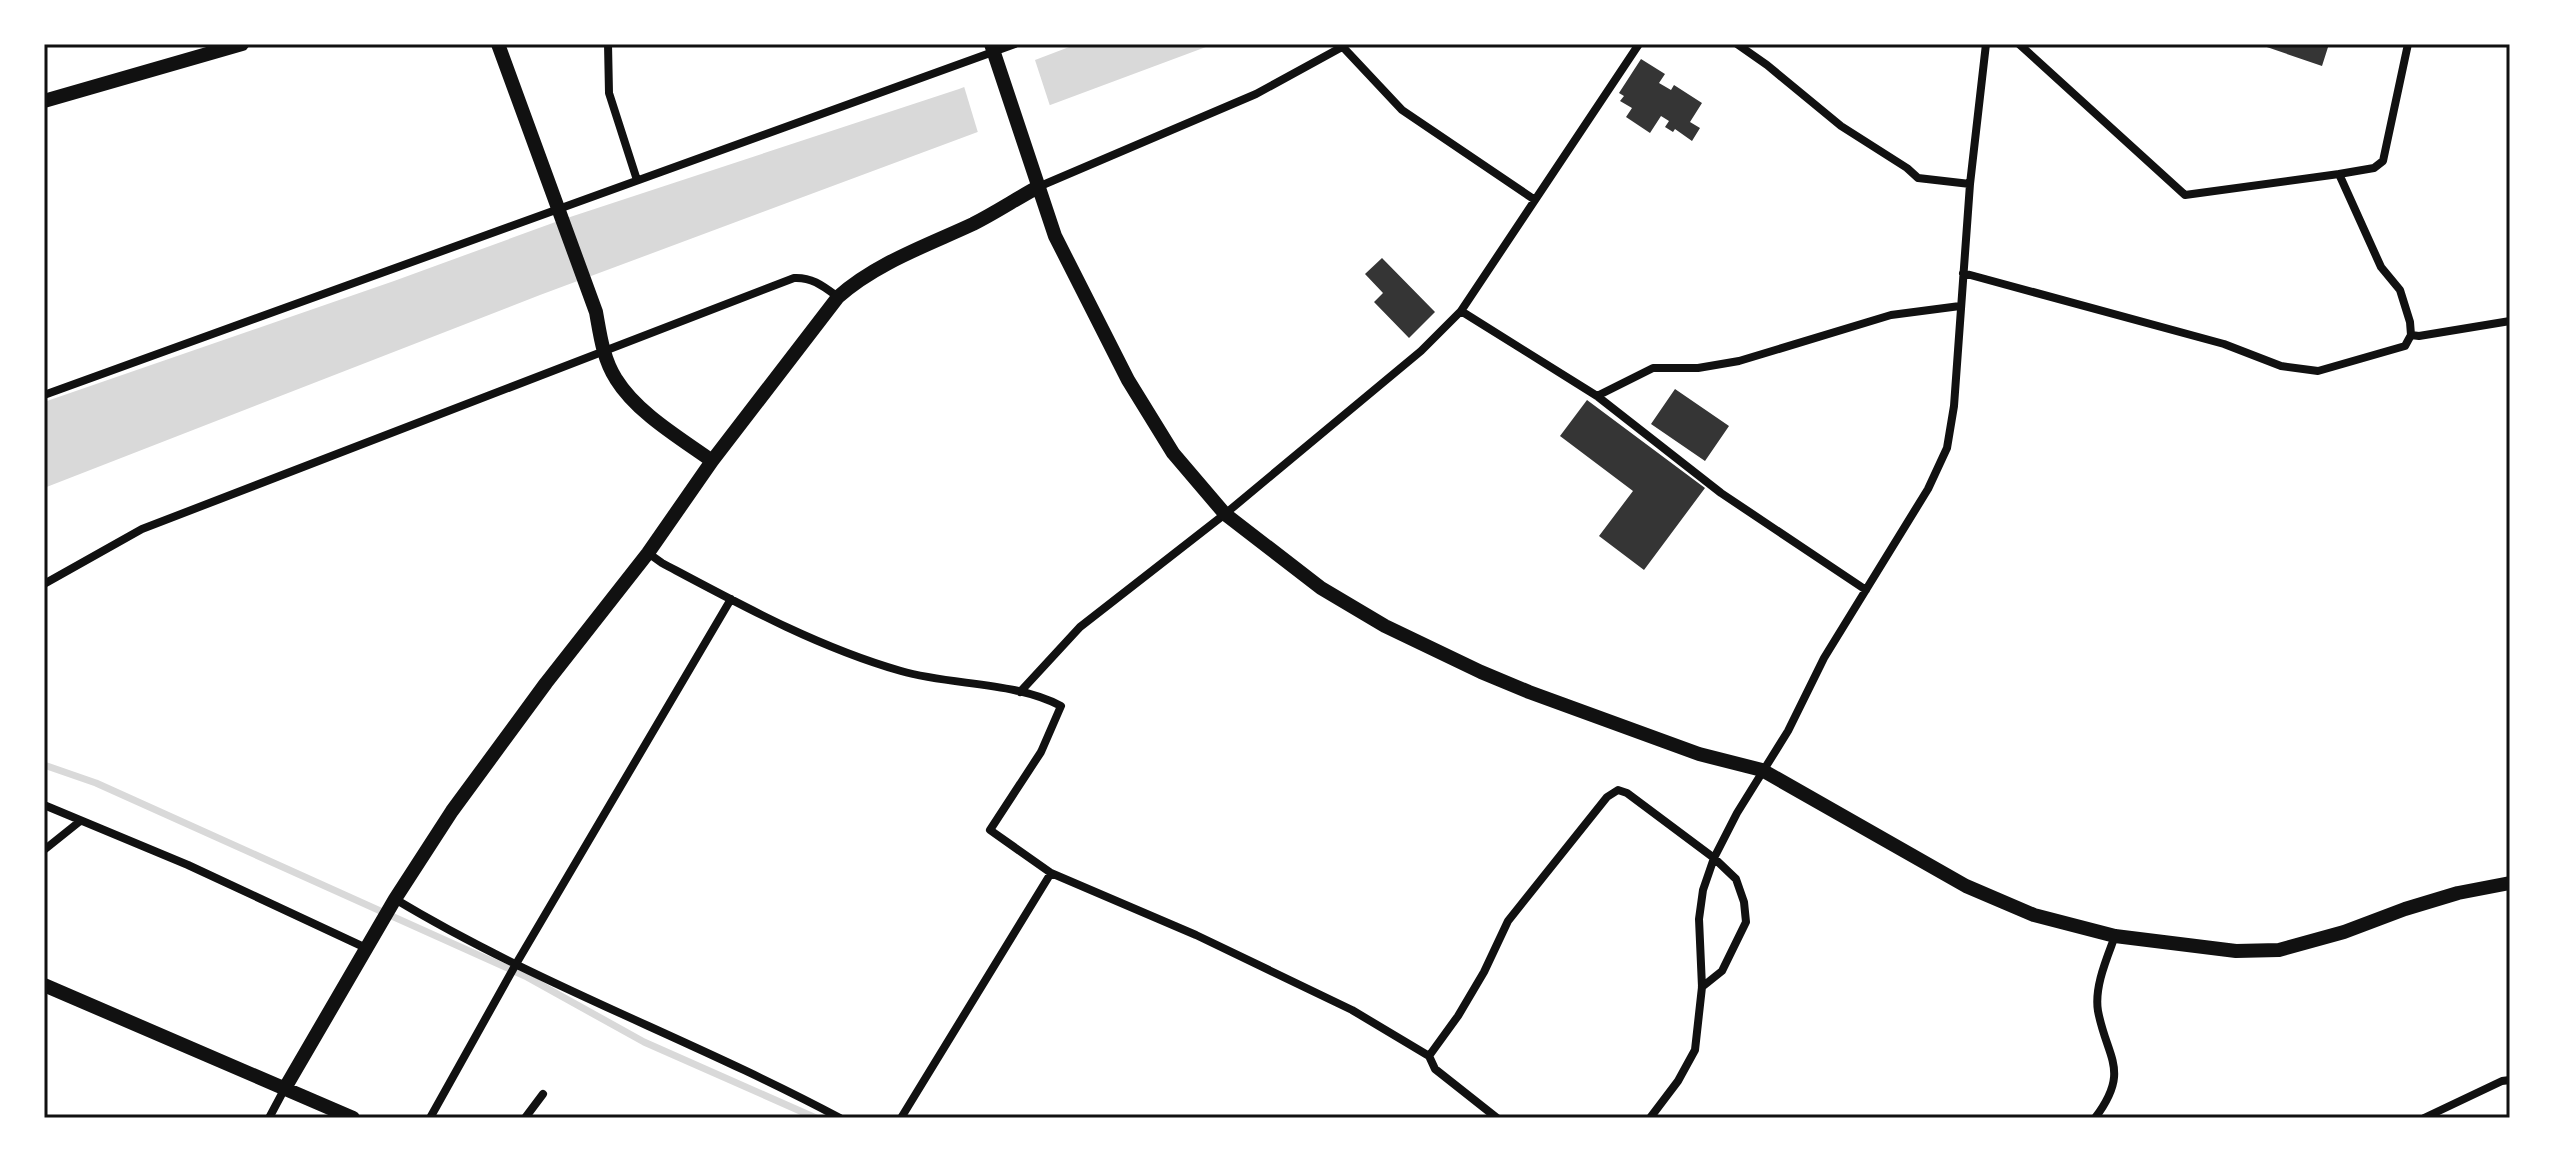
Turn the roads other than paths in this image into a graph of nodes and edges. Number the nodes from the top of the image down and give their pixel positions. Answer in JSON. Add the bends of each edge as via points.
{"nodes":[{"id":1,"x":242,"y":44,"type":"edge"},
{"id":2,"x":498,"y":44,"type":"edge"},
{"id":3,"x":608,"y":44,"type":"edge"},
{"id":4,"x":1015,"y":44,"type":"edge"},
{"id":5,"x":1639,"y":44,"type":"edge"},
{"id":6,"x":1737,"y":44,"type":"edge"},
{"id":7,"x":1986,"y":44,"type":"edge"},
{"id":8,"x":2019,"y":44,"type":"edge"},
{"id":9,"x":2408,"y":44,"type":"edge"},
{"id":10,"x":1342,"y":45,"type":"edge"},
{"id":11,"x":992,"y":48,"type":"edge"},
{"id":12,"x":44,"y":101,"type":"edge"},
{"id":13,"x":2339,"y":174,"type":"junction"},
{"id":14,"x":637,"y":180,"type":"junction"},
{"id":15,"x":1970,"y":184,"type":"junction"},
{"id":16,"x":1038,"y":187,"type":"junction"},
{"id":17,"x":1535,"y":200,"type":"junction"},
{"id":18,"x":558,"y":210,"type":"junction"},
{"id":19,"x":1963,"y":273,"type":"junction"},
{"id":20,"x":838,"y":297,"type":"junction"},
{"id":21,"x":1960,"y":306,"type":"junction"},
{"id":22,"x":1461,"y":311,"type":"junction"},
{"id":23,"x":2510,"y":321,"type":"edge"},
{"id":24,"x":2411,"y":335,"type":"junction"},
{"id":25,"x":604,"y":351,"type":"junction"},
{"id":26,"x":44,"y":395,"type":"edge"},
{"id":27,"x":1597,"y":396,"type":"junction"},
{"id":28,"x":712,"y":461,"type":"junction"},
{"id":29,"x":1225,"y":514,"type":"junction"},
{"id":30,"x":648,"y":553,"type":"junction"},
{"id":31,"x":44,"y":584,"type":"edge"},
{"id":32,"x":1866,"y":590,"type":"junction"},
{"id":33,"x":731,"y":599,"type":"junction"},
{"id":34,"x":1020,"y":692,"type":"junction"},
{"id":35,"x":1762,"y":770,"type":"junction"},
{"id":36,"x":44,"y":805,"type":"edge"},
{"id":37,"x":79,"y":822,"type":"junction"},
{"id":38,"x":44,"y":850,"type":"edge"},
{"id":39,"x":1714,"y":858,"type":"junction"},
{"id":40,"x":1051,"y":873,"type":"junction"},
{"id":41,"x":2510,"y":883,"type":"edge"},
{"id":42,"x":392,"y":903,"type":"junction"},
{"id":43,"x":2115,"y":936,"type":"junction"},
{"id":44,"x":366,"y":948,"type":"junction"},
{"id":45,"x":516,"y":964,"type":"junction"},
{"id":46,"x":44,"y":985,"type":"edge"},
{"id":47,"x":1702,"y":987,"type":"junction"},
{"id":48,"x":1429,"y":1056,"type":"junction"},
{"id":49,"x":2510,"y":1080,"type":"edge"},
{"id":50,"x":285,"y":1088,"type":"junction"},
{"id":51,"x":543,"y":1094,"type":"dead end"},
{"id":52,"x":269,"y":1118,"type":"edge"},
{"id":53,"x":353,"y":1118,"type":"edge"},
{"id":54,"x":430,"y":1118,"type":"edge"},
{"id":55,"x":525,"y":1118,"type":"edge"},
{"id":56,"x":840,"y":1118,"type":"edge"},
{"id":57,"x":901,"y":1118,"type":"edge"},
{"id":58,"x":1497,"y":1118,"type":"edge"},
{"id":59,"x":1650,"y":1118,"type":"edge"},
{"id":60,"x":2095,"y":1118,"type":"edge"},
{"id":61,"x":2424,"y":1118,"type":"edge"}],
"edges":[{"from":1,"to":12,"type":"street"},
{"from":2,"to":18,"type":"street"},
{"from":3,"to":14,"type":"street","via":[[609,93]]},
{"from":4,"to":11,"type":"street"},
{"from":5,"to":17,"type":"street"},
{"from":6,"to":15,"type":"street","via":[[1841,126],[1918,178]]},
{"from":7,"to":15,"type":"street"},
{"from":8,"to":13,"type":"street","via":[[2185,195]]},
{"from":9,"to":13,"type":"street","via":[[2383,161],[2374,168]]},
{"from":10,"to":16,"type":"street","via":[[1256,94]]},
{"from":10,"to":17,"type":"street","via":[[1402,110]]},
{"from":11,"to":14,"type":"street"},
{"from":11,"to":16,"type":"street"},
{"from":13,"to":24,"type":"street","via":[[2381,267],[2400,290]]},
{"from":14,"to":18,"type":"street"},
{"from":15,"to":19,"type":"street"},
{"from":16,"to":20,"type":"street","via":[[884,266]]},
{"from":16,"to":29,"type":"street","via":[[1055,236],[1128,380],[1173,453]]},
{"from":17,"to":22,"type":"street"},
{"from":18,"to":25,"type":"street","via":[[596,312]]},
{"from":18,"to":26,"type":"street"},
{"from":19,"to":21,"type":"street"},
{"from":19,"to":24,"type":"street","via":[[2224,344],[2281,366],[2318,371],[2344,365],[2405,346]]},
{"from":20,"to":25,"type":"street","via":[[815,281],[794,278]]},
{"from":20,"to":28,"type":"street"},
{"from":21,"to":27,"type":"street","via":[[1891,315],[1739,361],[1653,368]]},
{"from":21,"to":32,"type":"street","via":[[1947,448]]},
{"from":22,"to":27,"type":"street"},
{"from":22,"to":29,"type":"street","via":[[1421,351]]},
{"from":23,"to":24,"type":"street"},
{"from":25,"to":28,"type":"street","via":[[616,379],[639,405]]},
{"from":25,"to":31,"type":"street","via":[[142,529]]},
{"from":27,"to":32,"type":"street","via":[[1721,493]]},
{"from":28,"to":30,"type":"street"},
{"from":29,"to":34,"type":"street","via":[[1080,627]]},
{"from":29,"to":35,"type":"street","via":[[1321,588],[1481,672],[1699,754]]},
{"from":30,"to":33,"type":"street"},
{"from":30,"to":42,"type":"street","via":[[452,811]]},
{"from":32,"to":35,"type":"street"},
{"from":33,"to":34,"type":"street","via":[[789,628],[903,671]]},
{"from":33,"to":45,"type":"street"},
{"from":34,"to":40,"type":"street","via":[[1061,706],[1041,752],[990,830]]},
{"from":35,"to":39,"type":"street"},
{"from":35,"to":43,"type":"street","via":[[1966,886],[2034,915]]},
{"from":36,"to":37,"type":"street"},
{"from":37,"to":38,"type":"street"},
{"from":37,"to":44,"type":"street","via":[[188,865]]},
{"from":39,"to":47,"type":"street","via":[[1699,919]]},
{"from":39,"to":47,"type":"street","via":[[1736,879],[1746,922],[1722,971]]},
{"from":39,"to":48,"type":"street","via":[[1627,793],[1618,790],[1607,797],[1508,921],[1464,1005]]},
{"from":40,"to":48,"type":"street","via":[[1338,1003]]},
{"from":40,"to":57,"type":"street"},
{"from":41,"to":43,"type":"street","via":[[2458,893],[2279,950],[2236,951]]},
{"from":42,"to":44,"type":"street"},
{"from":42,"to":45,"type":"street"},
{"from":43,"to":60,"type":"street","via":[[2098,1009],[2112,1051],[2114,1078]]},
{"from":44,"to":50,"type":"street"},
{"from":45,"to":54,"type":"street"},
{"from":45,"to":56,"type":"street"},
{"from":46,"to":50,"type":"street"},
{"from":47,"to":59,"type":"street","via":[[1695,1050]]},
{"from":48,"to":58,"type":"street","via":[[1435,1069]]},
{"from":49,"to":61,"type":"street"},
{"from":50,"to":52,"type":"street"},
{"from":50,"to":53,"type":"street"},
{"from":51,"to":55,"type":"street"}]}
